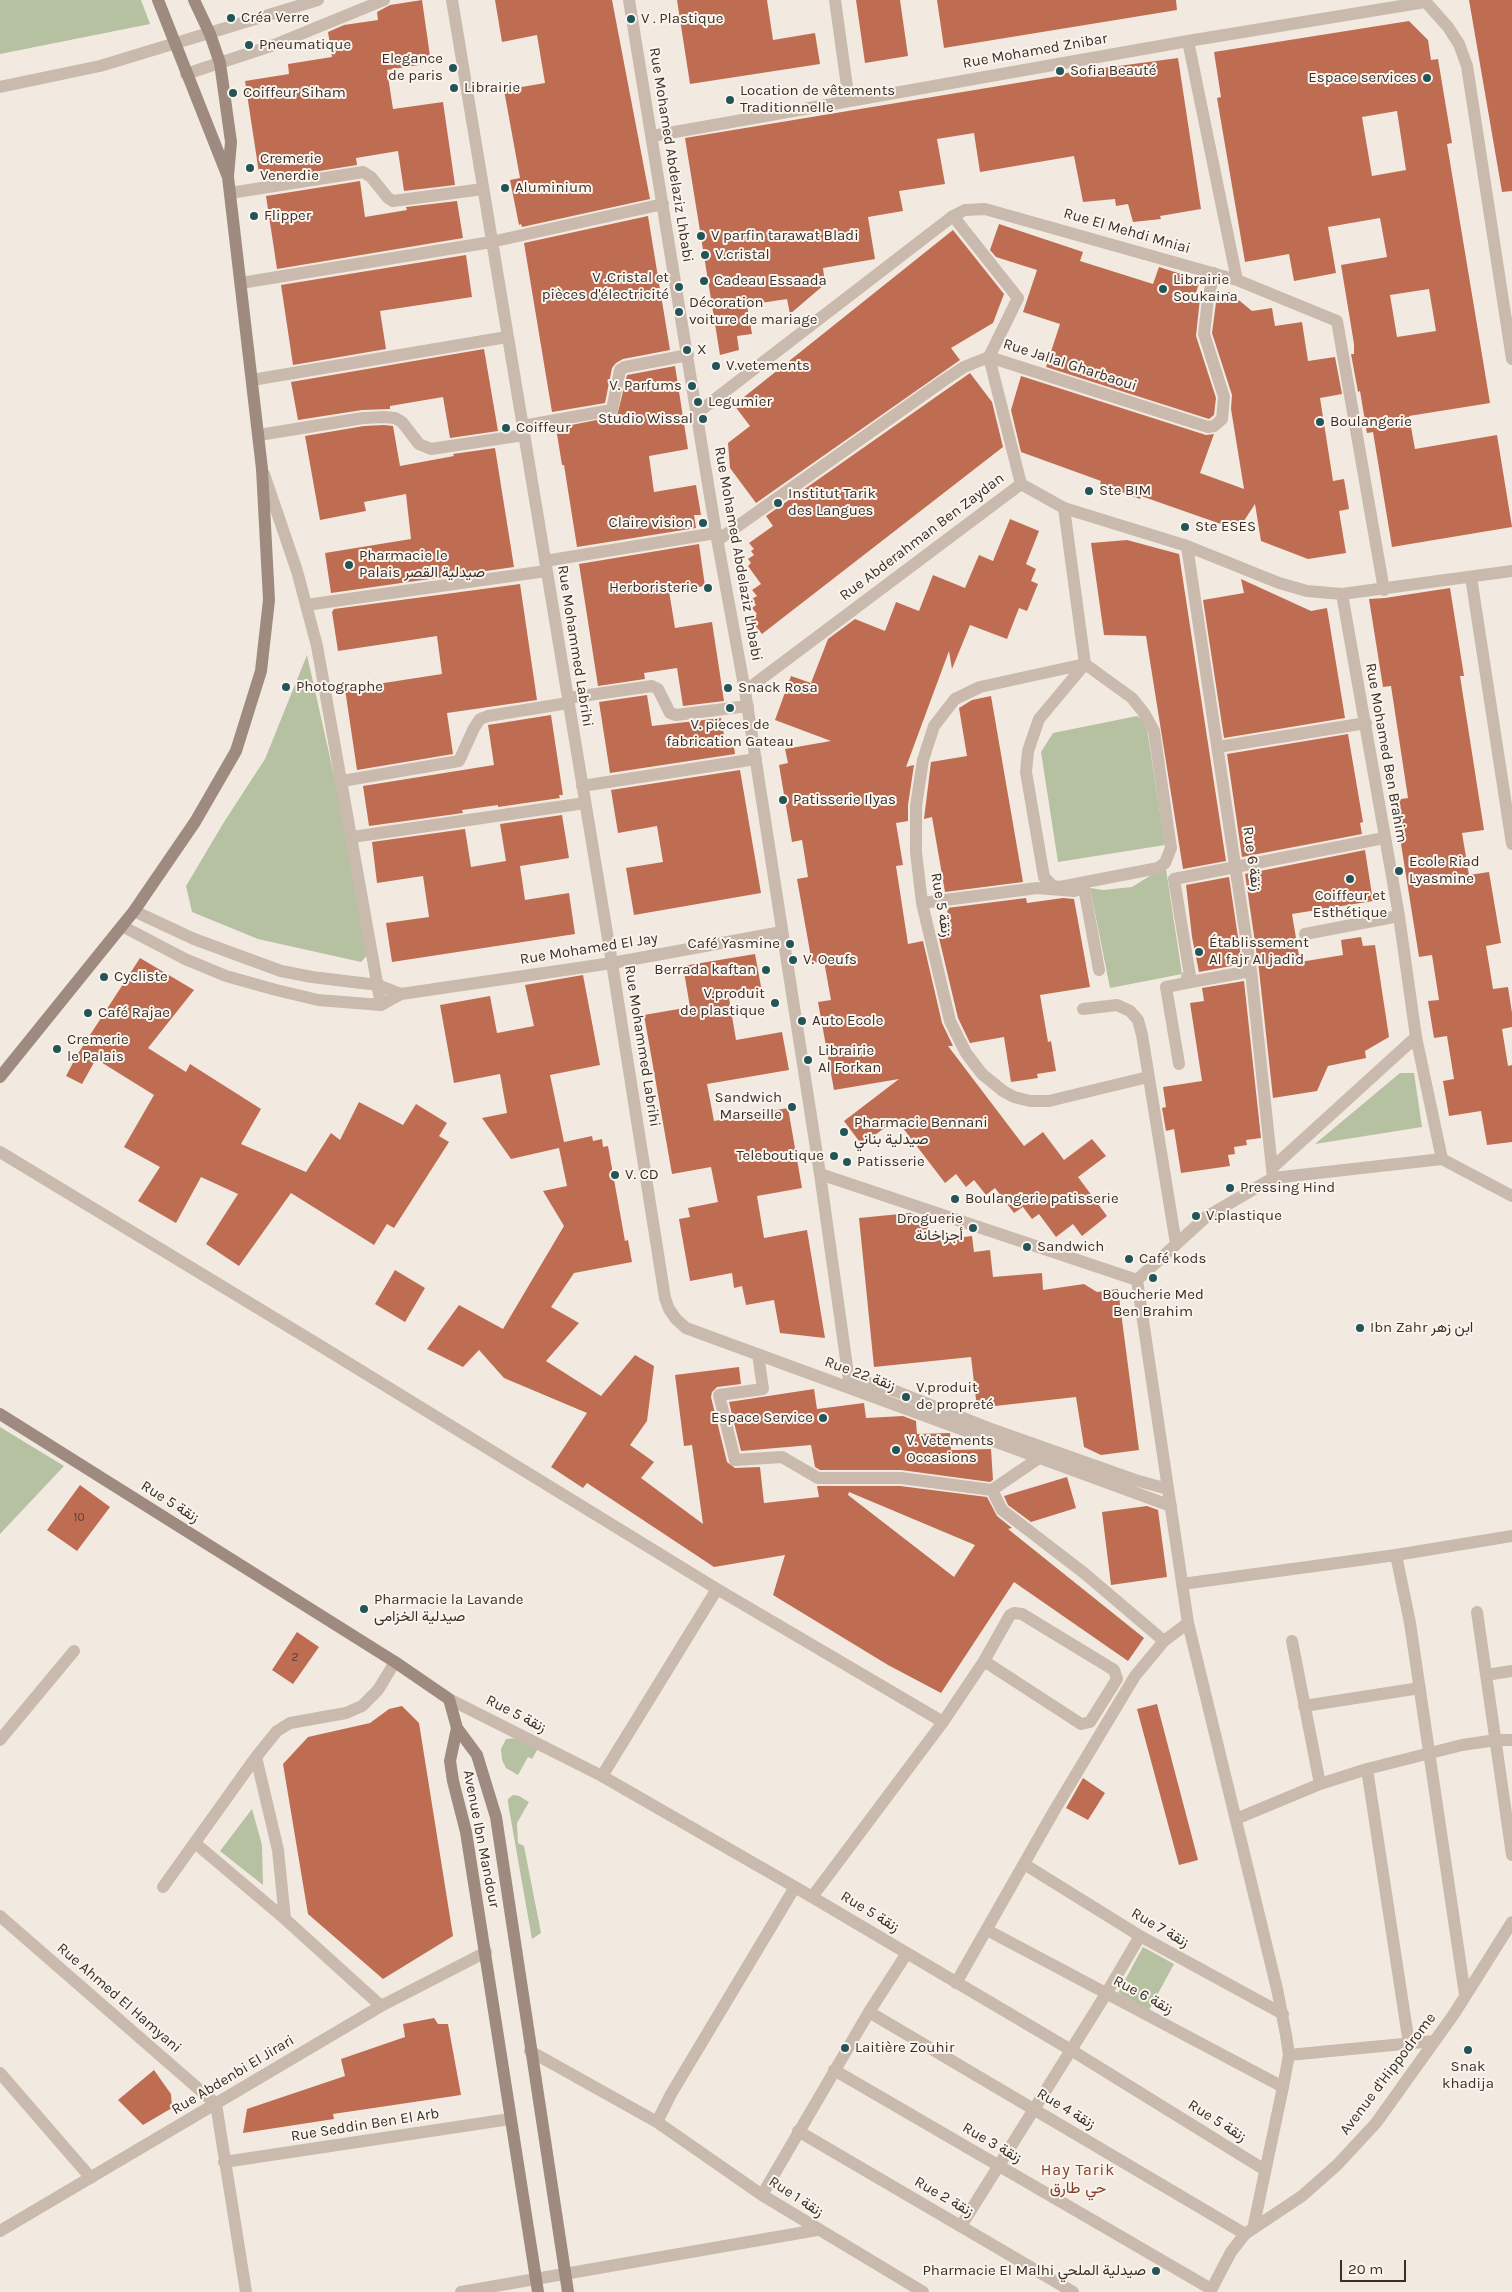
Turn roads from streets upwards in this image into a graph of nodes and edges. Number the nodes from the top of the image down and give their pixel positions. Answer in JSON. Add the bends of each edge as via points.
{"nodes":[{"id":1,"x":158,"y":0,"type":"edge"},
{"id":2,"x":194,"y":0,"type":"edge"},
{"id":3,"x":318,"y":0,"type":"edge"},
{"id":4,"x":384,"y":0,"type":"edge"},
{"id":5,"x":452,"y":0,"type":"edge"},
{"id":6,"x":630,"y":0,"type":"edge"},
{"id":7,"x":835,"y":0,"type":"edge"},
{"id":8,"x":1424,"y":1,"type":"edge"},
{"id":9,"x":304,"y":3,"type":"edge"},
{"id":10,"x":210,"y":34,"type":"junction"},
{"id":11,"x":1188,"y":41,"type":"junction"},
{"id":12,"x":175,"y":44,"type":"junction"},
{"id":13,"x":220,"y":63,"type":"junction"},
{"id":14,"x":186,"y":74,"type":"junction"},
{"id":15,"x":0,"y":87,"type":"edge"},
{"id":16,"x":850,"y":101,"type":"junction"},
{"id":17,"x":652,"y":136,"type":"junction"},
{"id":18,"x":228,"y":177,"type":"junction"},
{"id":19,"x":483,"y":189,"type":"junction"},
{"id":20,"x":230,"y":193,"type":"junction"},
{"id":21,"x":663,"y":204,"type":"junction"},
{"id":22,"x":953,"y":216,"type":"junction"},
{"id":23,"x":492,"y":242,"type":"junction"},
{"id":24,"x":1214,"y":273,"type":"junction"},
{"id":25,"x":1237,"y":280,"type":"junction"},
{"id":26,"x":241,"y":283,"type":"junction"},
{"id":27,"x":507,"y":337,"type":"junction"},
{"id":28,"x":688,"y":356,"type":"junction"},
{"id":29,"x":989,"y":357,"type":"junction"},
{"id":30,"x":1512,"y":360,"type":"edge"},
{"id":31,"x":252,"y":380,"type":"junction"},
{"id":32,"x":697,"y":413,"type":"junction"},
{"id":33,"x":523,"y":431,"type":"junction"},
{"id":34,"x":259,"y":435,"type":"junction"},
{"id":35,"x":262,"y":469,"type":"junction"},
{"id":36,"x":1021,"y":484,"type":"junction"},
{"id":37,"x":1064,"y":508,"type":"junction"},
{"id":38,"x":717,"y":537,"type":"junction"},
{"id":39,"x":1186,"y":546,"type":"junction"},
{"id":40,"x":546,"y":566,"type":"junction"},
{"id":41,"x":1512,"y":571,"type":"edge"},
{"id":42,"x":1471,"y":577,"type":"junction"},
{"id":43,"x":1384,"y":590,"type":"junction"},
{"id":44,"x":1342,"y":594,"type":"junction"},
{"id":45,"x":306,"y":606,"type":"junction"},
{"id":46,"x":1085,"y":664,"type":"junction"},
{"id":47,"x":745,"y":691,"type":"junction"},
{"id":48,"x":568,"y":701,"type":"junction"},
{"id":49,"x":748,"y":706,"type":"junction"},
{"id":50,"x":1366,"y":723,"type":"junction"},
{"id":51,"x":1218,"y":747,"type":"junction"},
{"id":52,"x":756,"y":759,"type":"junction"},
{"id":53,"x":342,"y":781,"type":"junction"},
{"id":54,"x":582,"y":786,"type":"junction"},
{"id":55,"x":585,"y":803,"type":"junction"},
{"id":56,"x":352,"y":837,"type":"junction"},
{"id":57,"x":1384,"y":838,"type":"junction"},
{"id":58,"x":1512,"y":844,"type":"edge"},
{"id":59,"x":1237,"y":866,"type":"junction"},
{"id":60,"x":922,"y":903,"type":"junction"},
{"id":61,"x":134,"y":911,"type":"junction"},
{"id":62,"x":1399,"y":916,"type":"junction"},
{"id":63,"x":122,"y":926,"type":"junction"},
{"id":64,"x":782,"y":932,"type":"junction"},
{"id":65,"x":1305,"y":934,"type":"dead end"},
{"id":66,"x":612,"y":963,"type":"junction"},
{"id":67,"x":1099,"y":970,"type":"dead end"},
{"id":68,"x":1252,"y":971,"type":"junction"},
{"id":69,"x":1188,"y":979,"type":"junction"},
{"id":70,"x":378,"y":985,"type":"junction"},
{"id":71,"x":401,"y":994,"type":"junction"},
{"id":72,"x":381,"y":1005,"type":"junction"},
{"id":73,"x":1083,"y":1009,"type":"dead end"},
{"id":74,"x":1416,"y":1036,"type":"junction"},
{"id":75,"x":1179,"y":1064,"type":"dead end"},
{"id":76,"x":0,"y":1077,"type":"edge"},
{"id":77,"x":1148,"y":1077,"type":"junction"},
{"id":78,"x":0,"y":1152,"type":"edge"},
{"id":79,"x":1442,"y":1159,"type":"junction"},
{"id":80,"x":1272,"y":1173,"type":"junction"},
{"id":81,"x":820,"y":1174,"type":"junction"},
{"id":82,"x":1512,"y":1196,"type":"edge"},
{"id":83,"x":1176,"y":1244,"type":"junction"},
{"id":84,"x":1137,"y":1280,"type":"junction"},
{"id":85,"x":665,"y":1298,"type":"joint"},
{"id":86,"x":758,"y":1354,"type":"junction"},
{"id":87,"x":849,"y":1383,"type":"junction"},
{"id":88,"x":0,"y":1414,"type":"edge"},
{"id":89,"x":1039,"y":1458,"type":"junction"},
{"id":90,"x":1168,"y":1488,"type":"junction"},
{"id":91,"x":992,"y":1490,"type":"junction"},
{"id":92,"x":1171,"y":1506,"type":"junction"},
{"id":93,"x":1512,"y":1536,"type":"edge"},
{"id":94,"x":1396,"y":1555,"type":"junction"},
{"id":95,"x":1182,"y":1584,"type":"junction"},
{"id":96,"x":717,"y":1589,"type":"junction"},
{"id":97,"x":1477,"y":1612,"type":"dead end"},
{"id":98,"x":1188,"y":1623,"type":"junction"},
{"id":99,"x":1164,"y":1641,"type":"junction"},
{"id":100,"x":1292,"y":1641,"type":"dead end"},
{"id":101,"x":74,"y":1652,"type":"dead end"},
{"id":102,"x":984,"y":1661,"type":"junction"},
{"id":103,"x":395,"y":1662,"type":"junction"},
{"id":104,"x":1512,"y":1671,"type":"edge"},
{"id":105,"x":1486,"y":1675,"type":"junction"},
{"id":106,"x":1420,"y":1688,"type":"junction"},
{"id":107,"x":449,"y":1699,"type":"junction"},
{"id":108,"x":1304,"y":1706,"type":"junction"},
{"id":109,"x":943,"y":1722,"type":"junction"},
{"id":110,"x":457,"y":1728,"type":"junction"},
{"id":111,"x":0,"y":1740,"type":"edge"},
{"id":112,"x":1496,"y":1740,"type":"junction"},
{"id":113,"x":1512,"y":1740,"type":"edge"},
{"id":114,"x":1429,"y":1753,"type":"junction"},
{"id":115,"x":256,"y":1757,"type":"junction"},
{"id":116,"x":1367,"y":1769,"type":"junction"},
{"id":117,"x":602,"y":1776,"type":"junction"},
{"id":118,"x":1320,"y":1784,"type":"junction"},
{"id":119,"x":1236,"y":1819,"type":"junction"},
{"id":120,"x":195,"y":1843,"type":"junction"},
{"id":121,"x":1512,"y":1855,"type":"edge"},
{"id":122,"x":1024,"y":1864,"type":"junction"},
{"id":123,"x":163,"y":1887,"type":"dead end"},
{"id":124,"x":795,"y":1887,"type":"junction"},
{"id":125,"x":812,"y":1897,"type":"junction"},
{"id":126,"x":0,"y":1916,"type":"edge"},
{"id":127,"x":285,"y":1919,"type":"junction"},
{"id":128,"x":1512,"y":1922,"type":"edge"},
{"id":129,"x":987,"y":1930,"type":"junction"},
{"id":130,"x":1140,"y":1936,"type":"junction"},
{"id":131,"x":486,"y":1952,"type":"junction"},
{"id":132,"x":907,"y":1953,"type":"junction"},
{"id":133,"x":956,"y":1982,"type":"junction"},
{"id":134,"x":1106,"y":1994,"type":"junction"},
{"id":135,"x":1465,"y":1996,"type":"junction"},
{"id":136,"x":381,"y":2006,"type":"junction"},
{"id":137,"x":869,"y":2012,"type":"junction"},
{"id":138,"x":1283,"y":2014,"type":"junction"},
{"id":139,"x":1434,"y":2041,"type":"junction"},
{"id":140,"x":1410,"y":2044,"type":"junction"},
{"id":141,"x":1071,"y":2050,"type":"junction"},
{"id":142,"x":530,"y":2051,"type":"junction"},
{"id":143,"x":1289,"y":2055,"type":"junction"},
{"id":144,"x":834,"y":2070,"type":"junction"},
{"id":145,"x":0,"y":2073,"type":"edge"},
{"id":146,"x":1283,"y":2088,"type":"junction"},
{"id":147,"x":216,"y":2104,"type":"junction"},
{"id":148,"x":1035,"y":2109,"type":"junction"},
{"id":149,"x":510,"y":2119,"type":"junction"},
{"id":150,"x":657,"y":2122,"type":"junction"},
{"id":151,"x":798,"y":2132,"type":"junction"},
{"id":152,"x":224,"y":2162,"type":"junction"},
{"id":153,"x":999,"y":2166,"type":"junction"},
{"id":154,"x":1266,"y":2170,"type":"junction"},
{"id":155,"x":91,"y":2178,"type":"junction"},
{"id":156,"x":762,"y":2195,"type":"junction"},
{"id":157,"x":961,"y":2226,"type":"junction"},
{"id":158,"x":817,"y":2230,"type":"junction"},
{"id":159,"x":0,"y":2231,"type":"edge"},
{"id":160,"x":1249,"y":2232,"type":"junction"},
{"id":161,"x":565,"y":2274,"type":"junction"},
{"id":162,"x":537,"y":2286,"type":"edge"},
{"id":163,"x":1210,"y":2291,"type":"edge"},
{"id":164,"x":246,"y":2292,"type":"edge"},
{"id":165,"x":461,"y":2292,"type":"edge"},
{"id":166,"x":568,"y":2292,"type":"edge"},
{"id":167,"x":923,"y":2292,"type":"edge"},
{"id":168,"x":1073,"y":2292,"type":"edge"}],
"edges":[{"from":1,"to":12,"type":"street"},
{"from":2,"to":10,"type":"street"},
{"from":3,"to":9,"type":"street"},
{"from":4,"to":13,"type":"street"},
{"from":5,"to":19,"type":"street","name":"Rue Mohammed Labrihi"},
{"from":6,"to":17,"type":"street","name":"Rue Mohamed Abdelaziz Lhbabi"},
{"from":7,"to":16,"type":"street"},
{"from":8,"to":11,"type":"street","name":"Rue Mohamed Znibar"},
{"from":8,"to":30,"type":"street","via":[[1459,44],[1466,66]]},
{"from":9,"to":10,"type":"street"},
{"from":10,"to":12,"type":"street"},
{"from":10,"to":13,"type":"street"},
{"from":11,"to":16,"type":"street","name":"Rue Mohamed Znibar"},
{"from":11,"to":25,"type":"street"},
{"from":12,"to":14,"type":"street"},
{"from":12,"to":15,"type":"street","via":[[100,66]]},
{"from":13,"to":14,"type":"street"},
{"from":13,"to":18,"type":"street","via":[[231,142]]},
{"from":14,"to":18,"type":"street"},
{"from":16,"to":17,"type":"street","name":"Rue Mohamed Znibar"},
{"from":17,"to":21,"type":"street","name":"Rue Mohamed Abdelaziz Lhbabi"},
{"from":18,"to":20,"type":"street"},
{"from":19,"to":20,"type":"street","via":[[394,201],[363,172]]},
{"from":19,"to":23,"type":"street","name":"Rue Mohammed Labrihi"},
{"from":20,"to":26,"type":"street"},
{"from":21,"to":23,"type":"street"},
{"from":21,"to":28,"type":"street","name":"Rue Mohamed Abdelaziz Lhbabi"},
{"from":22,"to":24,"type":"street","name":"Rue El Mehdi Mniai","via":[[966,210],[986,208]]},
{"from":22,"to":29,"type":"street","via":[[1018,298]]},
{"from":22,"to":32,"type":"street","name":"Rue El Mehdi Mniai"},
{"from":23,"to":26,"type":"street"},
{"from":23,"to":27,"type":"street","name":"Rue Mohammed Labrihi"},
{"from":24,"to":25,"type":"street","name":"Rue El Mehdi Mniai"},
{"from":24,"to":29,"type":"street","name":"Rue Jallal Gharbaoui","via":[[1204,334],[1224,397],[1222,419],[1214,426],[1208,427]]},
{"from":25,"to":43,"type":"street","name":"Rue El Mehdi Mniai","via":[[1337,322]]},
{"from":26,"to":31,"type":"street"},
{"from":27,"to":31,"type":"street"},
{"from":27,"to":33,"type":"street","name":"Rue Mohammed Labrihi"},
{"from":28,"to":32,"type":"street","name":"Rue Mohamed Abdelaziz Lhbabi"},
{"from":28,"to":33,"type":"street","via":[[620,370],[612,410]]},
{"from":29,"to":36,"type":"street"},
{"from":29,"to":38,"type":"street","name":"Rue Jallal Gharbaoui","via":[[964,367]]},
{"from":31,"to":34,"type":"street"},
{"from":32,"to":38,"type":"street","name":"Rue Mohamed Abdelaziz Lhbabi"},
{"from":33,"to":34,"type":"street","via":[[430,449],[419,444],[402,422],[384,416]]},
{"from":33,"to":40,"type":"street","name":"Rue Mohammed Labrihi"},
{"from":34,"to":35,"type":"street"},
{"from":35,"to":45,"type":"street","via":[[298,571]]},
{"from":35,"to":61,"type":"street","via":[[269,600],[261,671],[236,750],[195,822]]},
{"from":36,"to":37,"type":"street","name":"Rue Abderahman Ben Zaydan"},
{"from":36,"to":47,"type":"street","name":"Rue Abderahman Ben Zaydan"},
{"from":37,"to":39,"type":"street","name":"Rue Abderahman Ben Zaydan"},
{"from":37,"to":46,"type":"street"},
{"from":38,"to":40,"type":"street"},
{"from":38,"to":47,"type":"street","name":"Rue Mohamed Abdelaziz Lhbabi"},
{"from":39,"to":44,"type":"street","name":"Rue Abderahman Ben Zaydan","via":[[1279,583],[1307,591]]},
{"from":39,"to":51,"type":"street","name":"Rue 6 زنقة"},
{"from":40,"to":45,"type":"street"},
{"from":40,"to":48,"type":"street","name":"Rue Mohammed Labrihi"},
{"from":41,"to":42,"type":"street","name":"Rue Abderahman Ben Zaydan"},
{"from":42,"to":43,"type":"street","name":"Rue Abderahman Ben Zaydan"},
{"from":42,"to":58,"type":"street"},
{"from":43,"to":44,"type":"street","name":"Rue Abderahman Ben Zaydan"},
{"from":44,"to":50,"type":"street","name":"Rue Mohamed Ben Brahim"},
{"from":45,"to":53,"type":"street","via":[[317,646]]},
{"from":46,"to":46,"type":"street","via":[[1039,719],[1028,751],[1026,772],[1044,878],[1053,886],[1060,887],[1158,868],[1165,863],[1171,848],[1154,731],[1132,698]]},
{"from":46,"to":60,"type":"street","name":"Rue 5 زنقة","via":[[980,687],[955,699],[934,726],[923,760],[916,806],[916,852]]},
{"from":47,"to":49,"type":"street","name":"Rue Mohamed Abdelaziz Lhbabi"},
{"from":48,"to":49,"type":"street","via":[[652,686],[658,689],[670,712],[676,715]]},
{"from":48,"to":53,"type":"street","via":[[480,719],[460,761]]},
{"from":48,"to":54,"type":"street","name":"Rue Mohammed Labrihi"},
{"from":49,"to":52,"type":"street","name":"Rue Mohamed Abdelaziz Lhbabi"},
{"from":50,"to":51,"type":"street"},
{"from":50,"to":57,"type":"street","name":"Rue Mohamed Ben Brahim"},
{"from":51,"to":59,"type":"street","name":"Rue 6 زنقة"},
{"from":52,"to":54,"type":"street"},
{"from":52,"to":64,"type":"street","name":"Rue Mohamed Abdelaziz Lhbabi"},
{"from":53,"to":56,"type":"street"},
{"from":54,"to":55,"type":"street","name":"Rue Mohammed Labrihi"},
{"from":55,"to":56,"type":"street"},
{"from":55,"to":66,"type":"street","name":"Rue Mohammed Labrihi"},
{"from":56,"to":70,"type":"street"},
{"from":57,"to":59,"type":"street"},
{"from":57,"to":62,"type":"street","name":"Rue Mohamed Ben Brahim"},
{"from":59,"to":68,"type":"street","name":"Rue 6 زنقة"},
{"from":59,"to":69,"type":"street","via":[[1174,879]]},
{"from":60,"to":67,"type":"street","via":[[1037,888],[1074,892],[1084,888]]},
{"from":60,"to":77,"type":"street","name":"Rue 5 زنقة","via":[[950,1021],[982,1074],[1003,1091],[1030,1101],[1049,1101]]},
{"from":61,"to":63,"type":"street"},
{"from":61,"to":70,"type":"street","name":"Rue Mohamed El Jay","via":[[194,939],[282,971]]},
{"from":62,"to":65,"type":"street"},
{"from":62,"to":74,"type":"street","name":"Rue Mohamed Ben Brahim"},
{"from":63,"to":72,"type":"street","via":[[226,976],[318,1000]]},
{"from":63,"to":76,"type":"street"},
{"from":64,"to":66,"type":"street","name":"Rue Mohamed El Jay"},
{"from":64,"to":81,"type":"street","name":"Rue Mohamed Abdelaziz Lhbabi"},
{"from":66,"to":71,"type":"street","name":"Rue Mohamed El Jay"},
{"from":66,"to":85,"type":"street","name":"Rue Mohammed Labrihi"},
{"from":68,"to":69,"type":"street"},
{"from":68,"to":80,"type":"street","name":"Rue 6 زنقة"},
{"from":69,"to":75,"type":"street","via":[[1166,987]]},
{"from":70,"to":71,"type":"street","name":"Rue Mohamed El Jay"},
{"from":70,"to":72,"type":"street"},
{"from":71,"to":72,"type":"street","name":"Rue Mohamed El Jay"},
{"from":73,"to":77,"type":"street","via":[[1117,1005],[1130,1011],[1138,1020]]},
{"from":74,"to":79,"type":"street","name":"Rue Mohamed Ben Brahim"},
{"from":74,"to":80,"type":"street"},
{"from":77,"to":83,"type":"street"},
{"from":78,"to":96,"type":"street"},
{"from":79,"to":80,"type":"street"},
{"from":79,"to":82,"type":"street"},
{"from":80,"to":83,"type":"street","via":[[1206,1217]]},
{"from":81,"to":84,"type":"street"},
{"from":81,"to":87,"type":"street","name":"Rue Mohamed Abdelaziz Lhbabi"},
{"from":83,"to":84,"type":"street"},
{"from":84,"to":90,"type":"street"},
{"from":85,"to":86,"type":"street","name":"Rue 22 زنقة","via":[[676,1319],[686,1328]]},
{"from":86,"to":87,"type":"street","name":"Rue 22 زنقة"},
{"from":86,"to":91,"type":"street","via":[[763,1390],[719,1395],[734,1460],[782,1457],[818,1478],[901,1478]]},
{"from":87,"to":89,"type":"street","name":"Rue 22 زنقة"},
{"from":87,"to":90,"type":"street","via":[[898,1392],[991,1429],[1135,1480]]},
{"from":88,"to":103,"type":"street","name":"Rue 5 زنقة"},
{"from":89,"to":91,"type":"street"},
{"from":89,"to":92,"type":"street","name":"Rue 22 زنقة"},
{"from":90,"to":92,"type":"street"},
{"from":91,"to":99,"type":"street","via":[[1002,1510],[1084,1573]]},
{"from":92,"to":95,"type":"street"},
{"from":93,"to":94,"type":"street"},
{"from":94,"to":95,"type":"street"},
{"from":94,"to":106,"type":"street"},
{"from":95,"to":98,"type":"street"},
{"from":96,"to":109,"type":"street"},
{"from":96,"to":117,"type":"street"},
{"from":97,"to":105,"type":"street"},
{"from":98,"to":99,"type":"street"},
{"from":98,"to":119,"type":"street"},
{"from":99,"to":122,"type":"street","via":[[1135,1676]]},
{"from":100,"to":108,"type":"street"},
{"from":101,"to":111,"type":"street"},
{"from":102,"to":102,"type":"street","via":[[1010,1615],[1018,1612],[1114,1670],[1117,1679],[1090,1722],[1081,1724]]},
{"from":102,"to":109,"type":"street"},
{"from":103,"to":107,"type":"street","name":"Rue 5 زنقة"},
{"from":103,"to":115,"type":"street","via":[[378,1690],[362,1706],[346,1713],[290,1723],[277,1731]]},
{"from":104,"to":105,"type":"street"},
{"from":105,"to":112,"type":"street"},
{"from":106,"to":108,"type":"street"},
{"from":106,"to":114,"type":"street"},
{"from":107,"to":110,"type":"street"},
{"from":107,"to":117,"type":"street","name":"Rue 5 زنقة"},
{"from":108,"to":118,"type":"street"},
{"from":109,"to":125,"type":"street"},
{"from":110,"to":131,"type":"street","name":"Avenue Ibn Mandour","via":[[450,1761],[466,1832]]},
{"from":110,"to":142,"type":"street","name":"Avenue Ibn Mandour","via":[[478,1755],[496,1817]]},
{"from":112,"to":113,"type":"street"},
{"from":112,"to":114,"type":"street"},
{"from":112,"to":121,"type":"street"},
{"from":114,"to":116,"type":"street"},
{"from":114,"to":135,"type":"street"},
{"from":115,"to":120,"type":"street"},
{"from":115,"to":127,"type":"street","via":[[278,1850]]},
{"from":116,"to":118,"type":"street"},
{"from":116,"to":140,"type":"street"},
{"from":117,"to":124,"type":"street","name":"Rue 5 زنقة"},
{"from":118,"to":119,"type":"street"},
{"from":119,"to":138,"type":"street"},
{"from":120,"to":123,"type":"street"},
{"from":120,"to":127,"type":"street"},
{"from":122,"to":129,"type":"street"},
{"from":122,"to":130,"type":"street","name":"Rue 7 زنقة"},
{"from":124,"to":125,"type":"street","name":"Rue 5 زنقة"},
{"from":124,"to":150,"type":"street"},
{"from":125,"to":132,"type":"street","name":"Rue 5 زنقة"},
{"from":126,"to":147,"type":"street","name":"Rue Ahmed El Hamyani"},
{"from":127,"to":136,"type":"street"},
{"from":128,"to":135,"type":"street","name":"Avenue d'Hippodrome"},
{"from":129,"to":133,"type":"street"},
{"from":129,"to":134,"type":"street","name":"Rue 6 زنقة"},
{"from":130,"to":134,"type":"street"},
{"from":130,"to":138,"type":"street","name":"Rue 7 زنقة"},
{"from":131,"to":136,"type":"street","name":"Rue Abdenbi El Jirari"},
{"from":131,"to":149,"type":"street","name":"Avenue Ibn Mandour"},
{"from":132,"to":133,"type":"street","name":"Rue 5 زنقة"},
{"from":132,"to":137,"type":"street"},
{"from":133,"to":141,"type":"street","name":"Rue 5 زنقة"},
{"from":134,"to":141,"type":"street"},
{"from":134,"to":146,"type":"street","name":"Rue 6 زنقة"},
{"from":135,"to":139,"type":"street","name":"Avenue d'Hippodrome"},
{"from":136,"to":147,"type":"street","name":"Rue Abdenbi El Jirari"},
{"from":137,"to":144,"type":"street"},
{"from":137,"to":148,"type":"street","name":"Rue 4 زنقة"},
{"from":138,"to":143,"type":"street"},
{"from":139,"to":140,"type":"street"},
{"from":139,"to":160,"type":"street","name":"Avenue d'Hippodrome","via":[[1376,2122],[1337,2165],[1302,2196]]},
{"from":140,"to":143,"type":"street"},
{"from":141,"to":148,"type":"street"},
{"from":141,"to":154,"type":"street","name":"Rue 5 زنقة"},
{"from":142,"to":150,"type":"street","name":"Rue 1 زنقة"},
{"from":142,"to":161,"type":"street","name":"Avenue Ibn Mandour"},
{"from":143,"to":146,"type":"street"},
{"from":144,"to":151,"type":"street"},
{"from":144,"to":153,"type":"street","name":"Rue 3 زنقة"},
{"from":145,"to":155,"type":"street"},
{"from":146,"to":154,"type":"street"},
{"from":147,"to":152,"type":"street"},
{"from":147,"to":155,"type":"street","name":"Rue Abdenbi El Jirari"},
{"from":148,"to":153,"type":"street"},
{"from":148,"to":160,"type":"street","name":"Rue 4 زنقة"},
{"from":149,"to":152,"type":"street","name":"Rue Seddin Ben El Arb"},
{"from":149,"to":162,"type":"street","name":"Avenue Ibn Mandour"},
{"from":150,"to":156,"type":"street","name":"Rue 1 زنقة"},
{"from":151,"to":156,"type":"street"},
{"from":151,"to":157,"type":"street","name":"Rue 2 زنقة"},
{"from":152,"to":164,"type":"street"},
{"from":153,"to":157,"type":"street"},
{"from":153,"to":163,"type":"street","name":"Rue 3 زنقة"},
{"from":154,"to":160,"type":"street"},
{"from":155,"to":159,"type":"street","name":"Rue Abdenbi El Jirari"},
{"from":156,"to":158,"type":"street","name":"Rue 1 زنقة"},
{"from":157,"to":168,"type":"street","name":"Rue 2 زنقة"},
{"from":158,"to":161,"type":"street"},
{"from":158,"to":167,"type":"street","name":"Rue 1 زنقة"},
{"from":160,"to":163,"type":"street","name":"Avenue d'Hippodrome","via":[[1231,2252]]},
{"from":161,"to":162,"type":"street"},
{"from":161,"to":166,"type":"street","name":"Avenue Ibn Mandour"},
{"from":162,"to":165,"type":"street"}]}
